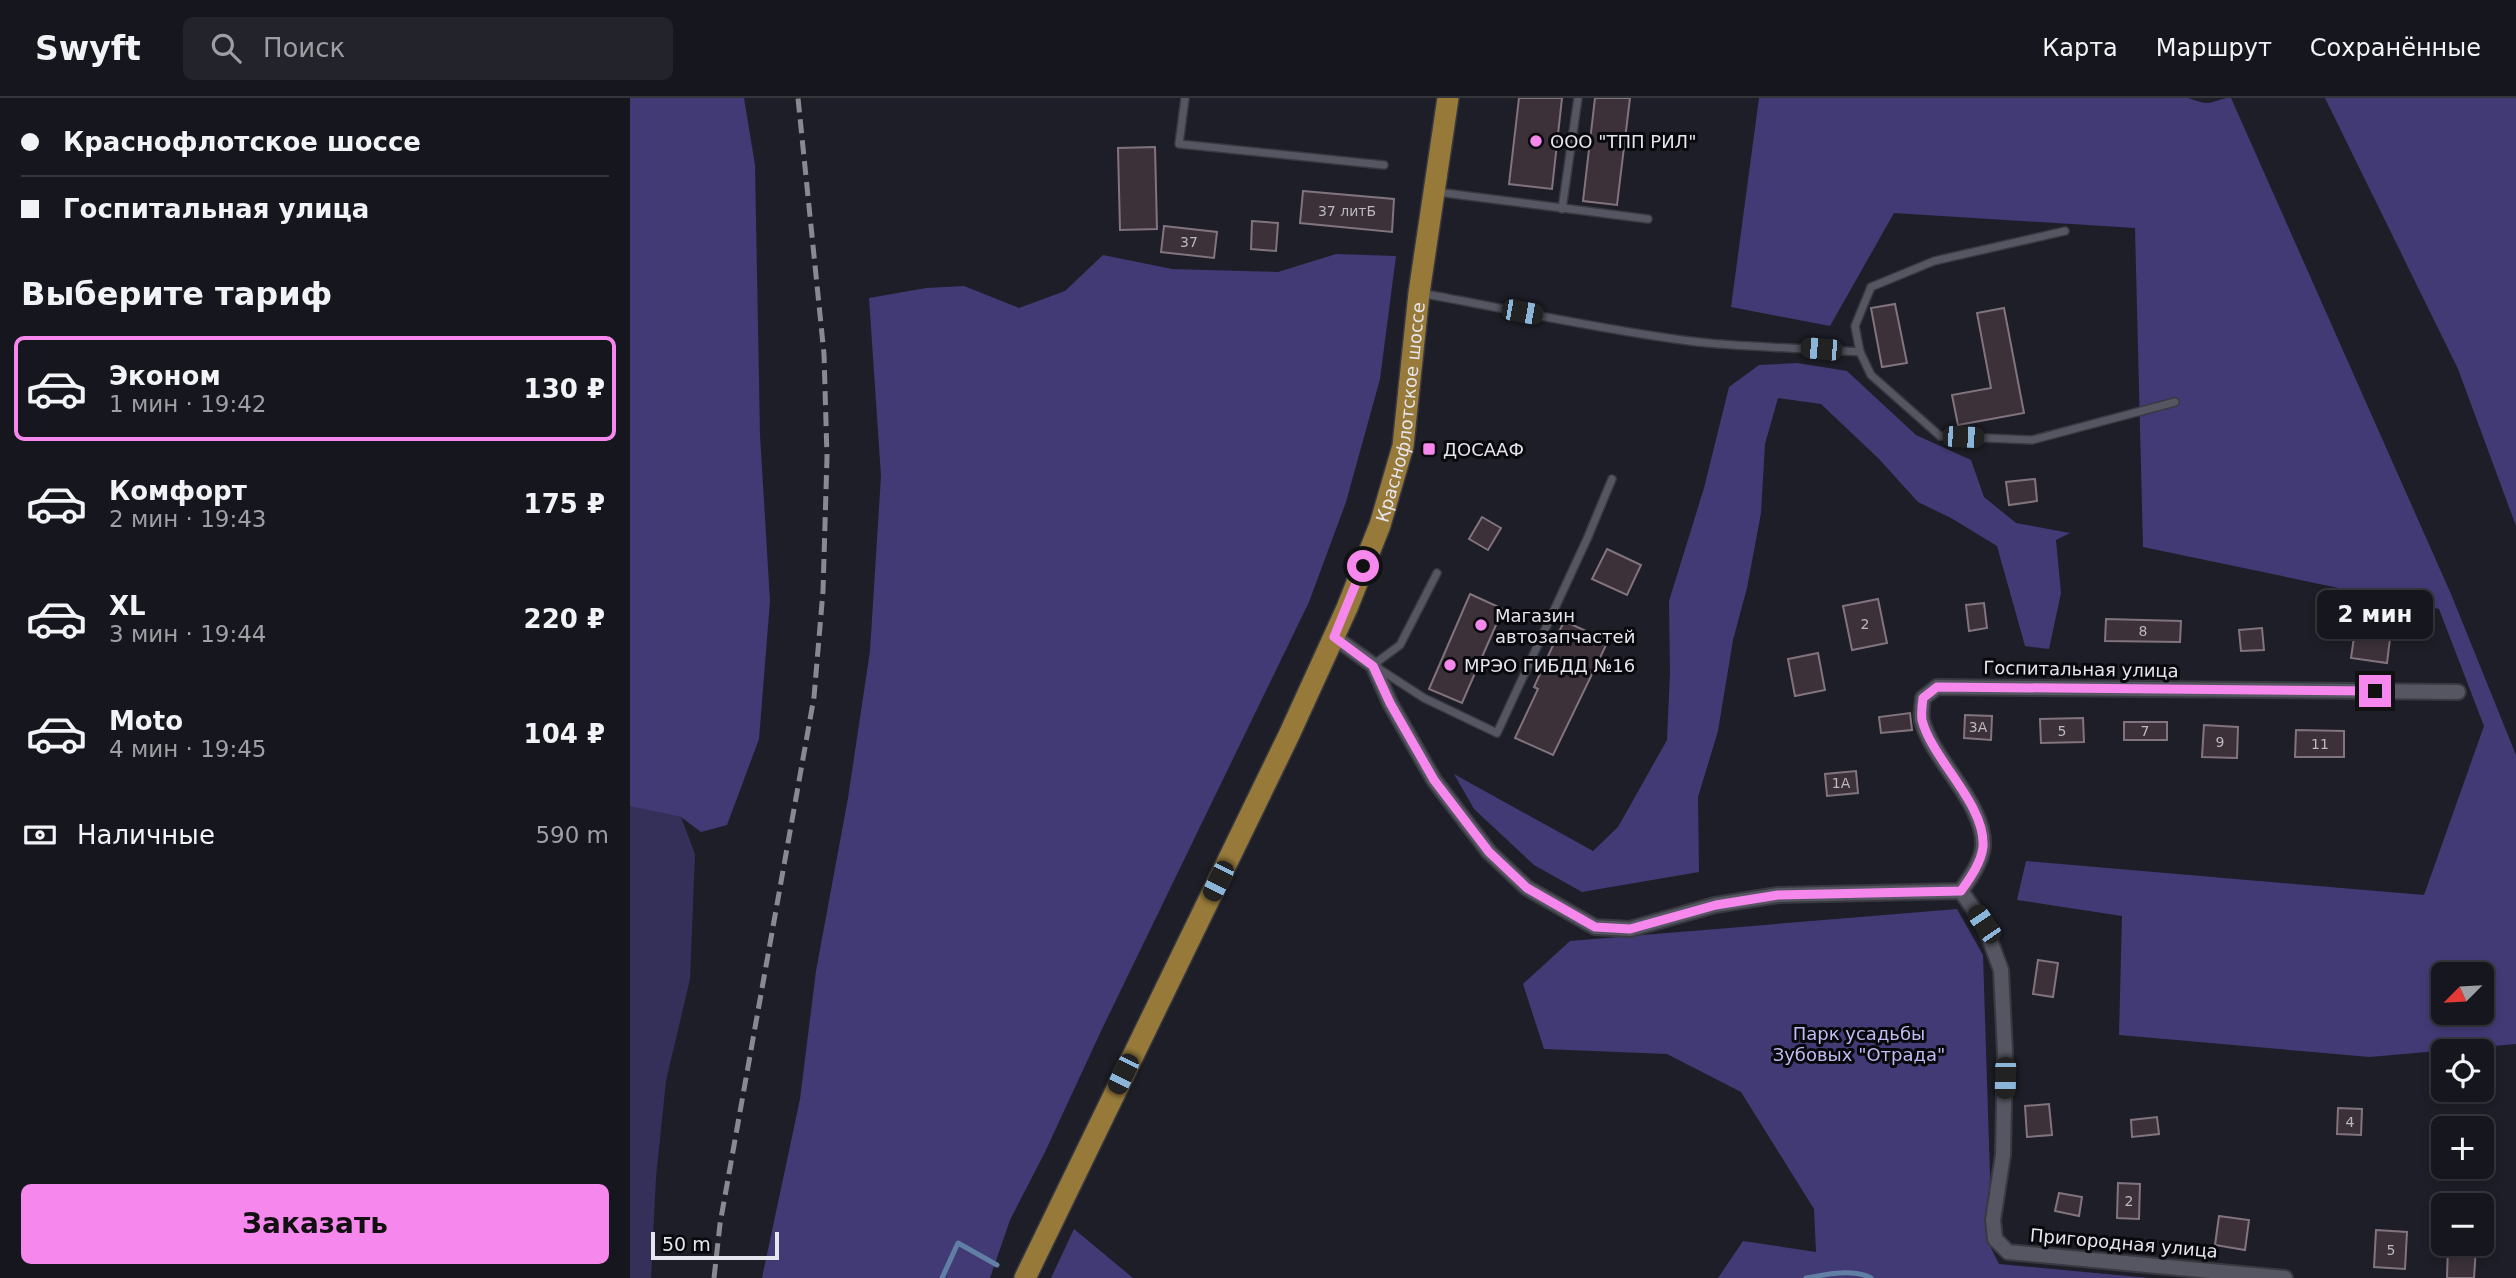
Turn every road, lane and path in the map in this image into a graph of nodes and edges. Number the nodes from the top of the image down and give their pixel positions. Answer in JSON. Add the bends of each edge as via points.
{"nodes":[{"id":1,"x":1185,"y":98,"type":"edge"},
{"id":2,"x":1448,"y":98,"type":"edge"},
{"id":3,"x":1578,"y":98,"type":"edge"},
{"id":4,"x":1384,"y":165,"type":"dead end"},
{"id":5,"x":1435,"y":192,"type":"junction"},
{"id":6,"x":1562,"y":209,"type":"junction"},
{"id":7,"x":1648,"y":219,"type":"dead end"},
{"id":8,"x":2065,"y":231,"type":"dead end"},
{"id":9,"x":1419,"y":293,"type":"junction"},
{"id":10,"x":1860,"y":352,"type":"junction"},
{"id":11,"x":2175,"y":402,"type":"dead end"},
{"id":12,"x":1612,"y":479,"type":"dead end"},
{"id":13,"x":1437,"y":573,"type":"dead end"},
{"id":14,"x":1334,"y":637,"type":"junction"},
{"id":15,"x":1373,"y":666,"type":"junction"},
{"id":16,"x":2458,"y":692,"type":"dead end"},
{"id":17,"x":1961,"y":891,"type":"junction"},
{"id":18,"x":1025,"y":1278,"type":"edge"},
{"id":19,"x":2285,"y":1278,"type":"edge"}],
"edges":[{"from":1,"to":4,"type":"lane","via":[[1179,144]]},
{"from":2,"to":5,"type":"main road","name":"Краснофлотское шоссе"},
{"from":3,"to":6,"type":"lane"},
{"from":5,"to":6,"type":"lane"},
{"from":5,"to":9,"type":"main road","name":"Краснофлотское шоссе"},
{"from":6,"to":7,"type":"lane"},
{"from":8,"to":10,"type":"lane","via":[[1934,261],[1871,287],[1855,326]]},
{"from":9,"to":10,"type":"lane","via":[[1669,338]]},
{"from":9,"to":14,"type":"main road","name":"Краснофлотское шоссе","via":[[1403,446],[1380,525]]},
{"from":10,"to":11,"type":"lane","via":[[1871,375],[1940,436],[2032,440]]},
{"from":12,"to":15,"type":"lane","via":[[1497,733],[1424,698]]},
{"from":13,"to":15,"type":"lane","via":[[1400,645]]},
{"from":14,"to":15,"type":"street"},
{"from":14,"to":18,"type":"main road","name":"Краснофлотское шоссе"},
{"from":15,"to":17,"type":"street","via":[[1434,780],[1489,852],[1527,888],[1595,927],[1630,929],[1716,905],[1778,895]]},
{"from":16,"to":17,"type":"street","name":"Госпитальная улица","via":[[1937,687],[1923,698],[1921,716],[1980,824],[1983,848]]},
{"from":17,"to":19,"type":"street","name":"Пригородная улица","via":[[1984,924],[2001,970],[2003,1155],[1993,1220],[1995,1239],[2008,1252]]}]}
